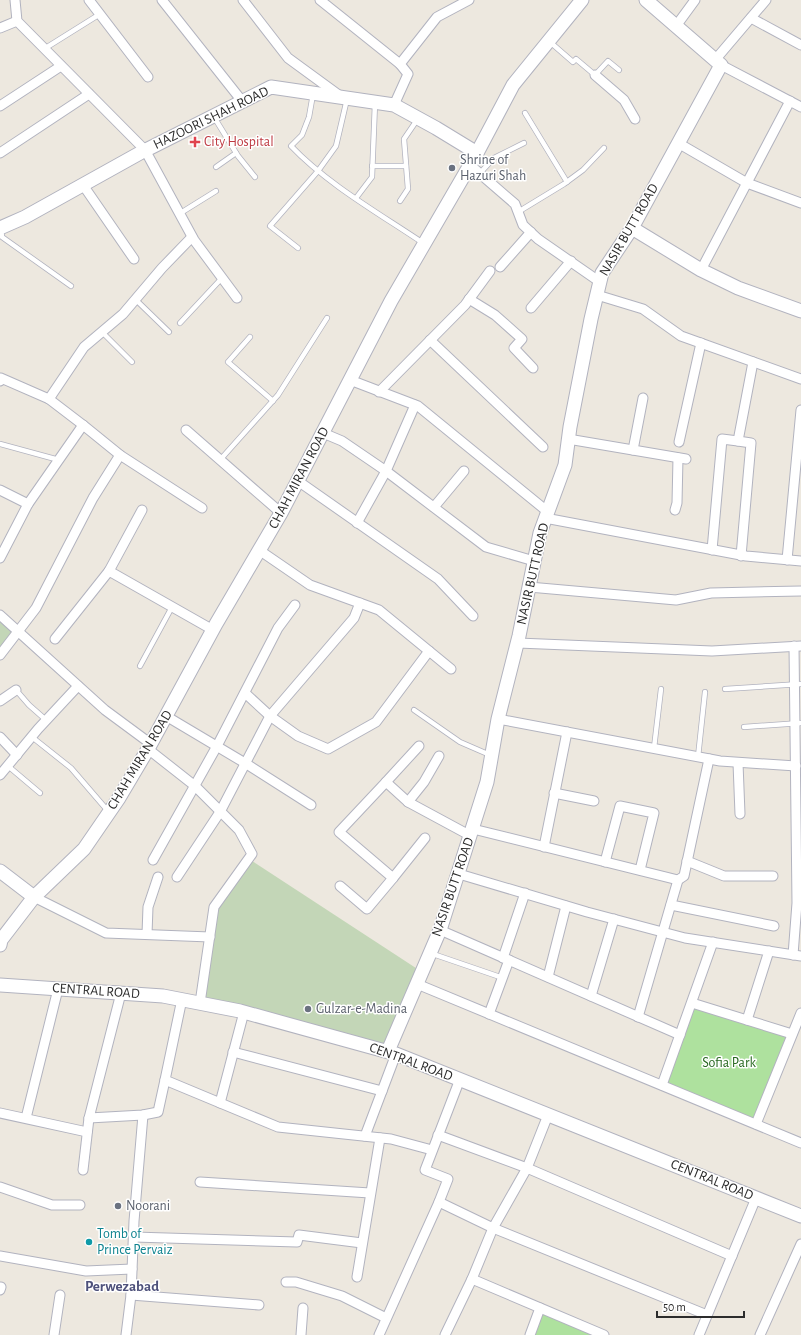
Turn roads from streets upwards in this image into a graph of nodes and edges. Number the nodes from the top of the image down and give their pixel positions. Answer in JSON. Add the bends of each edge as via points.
{"nodes":[{"id":1,"x":15,"y":0,"type":"edge"},
{"id":2,"x":89,"y":0,"type":"edge"},
{"id":3,"x":162,"y":0,"type":"edge"},
{"id":4,"x":243,"y":0,"type":"edge"},
{"id":5,"x":320,"y":0,"type":"edge"},
{"id":6,"x":469,"y":0,"type":"edge"},
{"id":7,"x":582,"y":0,"type":"edge"},
{"id":8,"x":646,"y":0,"type":"edge"},
{"id":9,"x":695,"y":0,"type":"edge"},
{"id":10,"x":766,"y":0,"type":"edge"},
{"id":11,"x":751,"y":18,"type":"junction"},
{"id":12,"x":17,"y":21,"type":"junction"},
{"id":13,"x":676,"y":26,"type":"junction"},
{"id":14,"x":0,"y":28,"type":"edge"},
{"id":15,"x":800,"y":43,"type":"edge"},
{"id":16,"x":718,"y":63,"type":"junction"},
{"id":17,"x":400,"y":64,"type":"junction"},
{"id":18,"x":61,"y":66,"type":"junction"},
{"id":19,"x":148,"y":76,"type":"dead end"},
{"id":20,"x":595,"y":76,"type":"road end"},
{"id":21,"x":89,"y":94,"type":"junction"},
{"id":22,"x":345,"y":98,"type":"junction"},
{"id":23,"x":790,"y":101,"type":"junction"},
{"id":24,"x":242,"y":102,"type":"junction"},
{"id":25,"x":394,"y":105,"type":"junction"},
{"id":26,"x":0,"y":106,"type":"edge"},
{"id":27,"x":801,"y":107,"type":"edge"},
{"id":28,"x":635,"y":119,"type":"dead end"},
{"id":29,"x":678,"y":143,"type":"junction"},
{"id":30,"x":145,"y":150,"type":"junction"},
{"id":31,"x":0,"y":153,"type":"edge"},
{"id":32,"x":477,"y":153,"type":"junction"},
{"id":33,"x":470,"y":165,"type":"junction"},
{"id":34,"x":747,"y":183,"type":"junction"},
{"id":35,"x":83,"y":185,"type":"junction"},
{"id":36,"x":801,"y":203,"type":"edge"},
{"id":37,"x":0,"y":227,"type":"edge"},
{"id":38,"x":632,"y":228,"type":"junction"},
{"id":39,"x":531,"y":232,"type":"junction"},
{"id":40,"x":192,"y":237,"type":"junction"},
{"id":41,"x":134,"y":259,"type":"dead end"},
{"id":42,"x":571,"y":261,"type":"junction"},
{"id":43,"x":500,"y":267,"type":"dead end"},
{"id":44,"x":701,"y":270,"type":"junction"},
{"id":45,"x":490,"y":272,"type":"dead end"},
{"id":46,"x":600,"y":282,"type":"junction"},
{"id":47,"x":597,"y":295,"type":"junction"},
{"id":48,"x":237,"y":298,"type":"dead end"},
{"id":49,"x":469,"y":299,"type":"junction"},
{"id":50,"x":531,"y":308,"type":"dead end"},
{"id":51,"x":801,"y":311,"type":"edge"},
{"id":52,"x":430,"y":340,"type":"junction"},
{"id":53,"x":701,"y":343,"type":"junction"},
{"id":54,"x":753,"y":362,"type":"junction"},
{"id":55,"x":533,"y":368,"type":"dead end"},
{"id":56,"x":801,"y":379,"type":"edge"},
{"id":57,"x":350,"y":380,"type":"junction"},
{"id":58,"x":0,"y":381,"type":"edge"},
{"id":59,"x":379,"y":392,"type":"junction"},
{"id":60,"x":643,"y":398,"type":"dead end"},
{"id":61,"x":49,"y":399,"type":"junction"},
{"id":62,"x":415,"y":405,"type":"junction"},
{"id":63,"x":801,"y":410,"type":"edge"},
{"id":64,"x":83,"y":425,"type":"junction"},
{"id":65,"x":186,"y":430,"type":"dead end"},
{"id":66,"x":323,"y":433,"type":"junction"},
{"id":67,"x":568,"y":439,"type":"junction"},
{"id":68,"x":738,"y":441,"type":"junction"},
{"id":69,"x":679,"y":442,"type":"dead end"},
{"id":70,"x":543,"y":447,"type":"dead end"},
{"id":71,"x":633,"y":450,"type":"junction"},
{"id":72,"x":120,"y":455,"type":"junction"},
{"id":73,"x":386,"y":471,"type":"junction"},
{"id":74,"x":464,"y":471,"type":"dead end"},
{"id":75,"x":298,"y":481,"type":"junction"},
{"id":76,"x":0,"y":490,"type":"edge"},
{"id":77,"x":28,"y":504,"type":"junction"},
{"id":78,"x":434,"y":507,"type":"junction"},
{"id":79,"x":202,"y":508,"type":"dead end"},
{"id":80,"x":142,"y":510,"type":"dead end"},
{"id":81,"x":675,"y":510,"type":"dead end"},
{"id":82,"x":281,"y":513,"type":"junction"},
{"id":83,"x":547,"y":515,"type":"junction"},
{"id":84,"x":357,"y":523,"type":"junction"},
{"id":85,"x":259,"y":550,"type":"junction"},
{"id":86,"x":712,"y":550,"type":"junction"},
{"id":87,"x":741,"y":556,"type":"junction"},
{"id":88,"x":0,"y":558,"type":"edge"},
{"id":89,"x":787,"y":560,"type":"junction"},
{"id":90,"x":534,"y":561,"type":"junction"},
{"id":91,"x":801,"y":561,"type":"edge"},
{"id":92,"x":109,"y":571,"type":"junction"},
{"id":93,"x":529,"y":587,"type":"junction"},
{"id":94,"x":801,"y":591,"type":"edge"},
{"id":95,"x":360,"y":603,"type":"junction"},
{"id":96,"x":295,"y":605,"type":"dead end"},
{"id":97,"x":0,"y":615,"type":"edge"},
{"id":98,"x":473,"y":616,"type":"dead end"},
{"id":99,"x":213,"y":630,"type":"junction"},
{"id":100,"x":18,"y":632,"type":"junction"},
{"id":101,"x":55,"y":639,"type":"dead end"},
{"id":102,"x":518,"y":643,"type":"junction"},
{"id":103,"x":797,"y":646,"type":"edge"},
{"id":104,"x":430,"y":651,"type":"junction"},
{"id":105,"x":0,"y":655,"type":"edge"},
{"id":106,"x":452,"y":669,"type":"dead end"},
{"id":107,"x":798,"y":684,"type":"edge"},
{"id":108,"x":78,"y":686,"type":"junction"},
{"id":109,"x":16,"y":690,"type":"road end"},
{"id":110,"x":245,"y":693,"type":"junction"},
{"id":111,"x":0,"y":700,"type":"edge"},
{"id":112,"x":166,"y":716,"type":"junction"},
{"id":113,"x":270,"y":716,"type":"junction"},
{"id":114,"x":498,"y":719,"type":"junction"},
{"id":115,"x":798,"y":724,"type":"edge"},
{"id":116,"x":567,"y":732,"type":"junction"},
{"id":117,"x":0,"y":738,"type":"edge"},
{"id":118,"x":150,"y":746,"type":"junction"},
{"id":119,"x":217,"y":746,"type":"junction"},
{"id":120,"x":419,"y":746,"type":"dead end"},
{"id":121,"x":17,"y":755,"type":"junction"},
{"id":122,"x":439,"y":756,"type":"dead end"},
{"id":123,"x":709,"y":759,"type":"junction"},
{"id":124,"x":738,"y":762,"type":"junction"},
{"id":125,"x":245,"y":763,"type":"junction"},
{"id":126,"x":796,"y":766,"type":"junction"},
{"id":127,"x":0,"y":775,"type":"edge"},
{"id":128,"x":386,"y":782,"type":"junction"},
{"id":129,"x":195,"y":786,"type":"junction"},
{"id":130,"x":554,"y":793,"type":"junction"},
{"id":131,"x":594,"y":801,"type":"dead end"},
{"id":132,"x":408,"y":802,"type":"junction"},
{"id":133,"x":311,"y":805,"type":"dead end"},
{"id":134,"x":220,"y":812,"type":"junction"},
{"id":135,"x":740,"y":814,"type":"dead end"},
{"id":136,"x":472,"y":833,"type":"junction"},
{"id":137,"x":425,"y":838,"type":"dead end"},
{"id":138,"x":544,"y":847,"type":"junction"},
{"id":139,"x":153,"y":860,"type":"dead end"},
{"id":140,"x":687,"y":861,"type":"junction"},
{"id":141,"x":605,"y":862,"type":"junction"},
{"id":142,"x":640,"y":870,"type":"junction"},
{"id":143,"x":0,"y":871,"type":"edge"},
{"id":144,"x":459,"y":874,"type":"junction"},
{"id":145,"x":773,"y":876,"type":"dead end"},
{"id":146,"x":158,"y":877,"type":"dead end"},
{"id":147,"x":177,"y":877,"type":"dead end"},
{"id":148,"x":393,"y":878,"type":"junction"},
{"id":149,"x":678,"y":880,"type":"junction"},
{"id":150,"x":340,"y":886,"type":"dead end"},
{"id":151,"x":525,"y":893,"type":"junction"},
{"id":152,"x":34,"y":898,"type":"junction"},
{"id":153,"x":670,"y":905,"type":"junction"},
{"id":154,"x":566,"y":906,"type":"junction"},
{"id":155,"x":614,"y":919,"type":"junction"},
{"id":156,"x":774,"y":926,"type":"dead end"},
{"id":157,"x":440,"y":930,"type":"junction"},
{"id":158,"x":662,"y":932,"type":"junction"},
{"id":159,"x":147,"y":934,"type":"junction"},
{"id":160,"x":210,"y":937,"type":"junction"},
{"id":161,"x":0,"y":941,"type":"edge"},
{"id":162,"x":713,"y":942,"type":"junction"},
{"id":163,"x":769,"y":951,"type":"junction"},
{"id":164,"x":797,"y":955,"type":"edge"},
{"id":165,"x":506,"y":959,"type":"junction"},
{"id":166,"x":548,"y":978,"type":"junction"},
{"id":167,"x":417,"y":984,"type":"junction"},
{"id":168,"x":0,"y":985,"type":"edge"},
{"id":169,"x":58,"y":989,"type":"junction"},
{"id":170,"x":121,"y":993,"type":"junction"},
{"id":171,"x":591,"y":996,"type":"junction"},
{"id":172,"x":182,"y":1000,"type":"junction"},
{"id":173,"x":200,"y":1003,"type":"junction"},
{"id":174,"x":692,"y":1003,"type":"junction"},
{"id":175,"x":244,"y":1012,"type":"junction"},
{"id":176,"x":801,"y":1013,"type":"edge"},
{"id":177,"x":489,"y":1014,"type":"junction"},
{"id":178,"x":638,"y":1017,"type":"junction"},
{"id":179,"x":747,"y":1020,"type":"junction"},
{"id":180,"x":792,"y":1034,"type":"junction"},
{"id":181,"x":680,"y":1035,"type":"junction"},
{"id":182,"x":233,"y":1052,"type":"junction"},
{"id":183,"x":392,"y":1053,"type":"junction"},
{"id":184,"x":460,"y":1079,"type":"junction"},
{"id":185,"x":165,"y":1080,"type":"junction"},
{"id":186,"x":662,"y":1085,"type":"junction"},
{"id":187,"x":382,"y":1090,"type":"junction"},
{"id":188,"x":220,"y":1103,"type":"junction"},
{"id":189,"x":0,"y":1112,"type":"edge"},
{"id":190,"x":143,"y":1115,"type":"junction"},
{"id":191,"x":548,"y":1115,"type":"junction"},
{"id":192,"x":26,"y":1118,"type":"junction"},
{"id":193,"x":89,"y":1118,"type":"junction"},
{"id":194,"x":756,"y":1124,"type":"junction"},
{"id":195,"x":87,"y":1132,"type":"junction"},
{"id":196,"x":438,"y":1135,"type":"junction"},
{"id":197,"x":364,"y":1136,"type":"junction"},
{"id":198,"x":380,"y":1138,"type":"junction"},
{"id":199,"x":801,"y":1143,"type":"edge"},
{"id":200,"x":432,"y":1150,"type":"junction"},
{"id":201,"x":527,"y":1168,"type":"junction"},
{"id":202,"x":83,"y":1170,"type":"dead end"},
{"id":203,"x":200,"y":1182,"type":"dead end"},
{"id":204,"x":0,"y":1187,"type":"edge"},
{"id":205,"x":370,"y":1193,"type":"junction"},
{"id":206,"x":756,"y":1198,"type":"junction"},
{"id":207,"x":439,"y":1202,"type":"junction"},
{"id":208,"x":80,"y":1205,"type":"dead end"},
{"id":209,"x":801,"y":1216,"type":"edge"},
{"id":210,"x":493,"y":1228,"type":"junction"},
{"id":211,"x":134,"y":1237,"type":"junction"},
{"id":212,"x":362,"y":1243,"type":"junction"},
{"id":213,"x":801,"y":1244,"type":"edge"},
{"id":214,"x":0,"y":1256,"type":"edge"},
{"id":215,"x":732,"y":1256,"type":"junction"},
{"id":216,"x":132,"y":1269,"type":"junction"},
{"id":217,"x":357,"y":1277,"type":"dead end"},
{"id":218,"x":472,"y":1279,"type":"junction"},
{"id":219,"x":286,"y":1282,"type":"dead end"},
{"id":220,"x":60,"y":1295,"type":"dead end"},
{"id":221,"x":131,"y":1295,"type":"junction"},
{"id":222,"x":259,"y":1305,"type":"dead end"},
{"id":223,"x":302,"y":1308,"type":"dead end"},
{"id":224,"x":540,"y":1308,"type":"junction"},
{"id":225,"x":707,"y":1315,"type":"junction"},
{"id":226,"x":386,"y":1318,"type":"junction"},
{"id":227,"x":54,"y":1335,"type":"edge"},
{"id":228,"x":126,"y":1335,"type":"edge"},
{"id":229,"x":301,"y":1335,"type":"edge"},
{"id":230,"x":379,"y":1335,"type":"edge"},
{"id":231,"x":445,"y":1335,"type":"edge"},
{"id":232,"x":530,"y":1335,"type":"edge"},
{"id":233,"x":604,"y":1335,"type":"edge"},
{"id":234,"x":699,"y":1335,"type":"edge"},
{"id":235,"x":760,"y":1335,"type":"edge"}],
"edges":[{"from":1,"to":12,"type":"street"},
{"from":2,"to":19,"type":"street"},
{"from":3,"to":24,"type":"street"},
{"from":4,"to":22,"type":"street","via":[[288,58]]},
{"from":5,"to":17,"type":"street"},
{"from":6,"to":17,"type":"street","via":[[437,17]]},
{"from":7,"to":32,"type":"street","name":"CHAH MIRAN ROAD","via":[[513,86]]},
{"from":8,"to":13,"type":"street"},
{"from":9,"to":13,"type":"street"},
{"from":10,"to":11,"type":"street"},
{"from":11,"to":15,"type":"street"},
{"from":11,"to":16,"type":"street"},
{"from":12,"to":14,"type":"street"},
{"from":12,"to":18,"type":"street"},
{"from":13,"to":16,"type":"street"},
{"from":16,"to":23,"type":"street"},
{"from":16,"to":29,"type":"street","name":"NASIR BUTT ROAD"},
{"from":17,"to":25,"type":"street","via":[[408,74]]},
{"from":18,"to":21,"type":"street"},
{"from":18,"to":26,"type":"street"},
{"from":20,"to":28,"type":"street","via":[[624,100]]},
{"from":21,"to":30,"type":"street"},
{"from":21,"to":31,"type":"street"},
{"from":22,"to":24,"type":"street","name":"HAZOORI SHAH ROAD","via":[[271,87]]},
{"from":22,"to":25,"type":"street","name":"HAZOORI SHAH ROAD"},
{"from":23,"to":27,"type":"street"},
{"from":23,"to":34,"type":"street"},
{"from":24,"to":30,"type":"street","name":"HAZOORI SHAH ROAD"},
{"from":25,"to":32,"type":"street","name":"HAZOORI SHAH ROAD"},
{"from":29,"to":34,"type":"street"},
{"from":29,"to":38,"type":"street","name":"NASIR BUTT ROAD"},
{"from":30,"to":35,"type":"street","name":"HAZOORI SHAH ROAD"},
{"from":30,"to":40,"type":"street"},
{"from":32,"to":33,"type":"street","name":"CHAH MIRAN ROAD"},
{"from":33,"to":39,"type":"street","via":[[515,204],[523,225]]},
{"from":33,"to":57,"type":"street","name":"CHAH MIRAN ROAD","via":[[391,301]]},
{"from":34,"to":36,"type":"street"},
{"from":34,"to":44,"type":"street"},
{"from":35,"to":37,"type":"street","name":"HAZOORI SHAH ROAD","via":[[25,217]]},
{"from":35,"to":41,"type":"street"},
{"from":38,"to":44,"type":"street"},
{"from":38,"to":46,"type":"street","name":"NASIR BUTT ROAD","via":[[602,273]]},
{"from":39,"to":42,"type":"street"},
{"from":39,"to":43,"type":"street"},
{"from":40,"to":48,"type":"street"},
{"from":40,"to":61,"type":"street","via":[[123,314],[84,347]]},
{"from":42,"to":46,"type":"street"},
{"from":42,"to":50,"type":"street"},
{"from":44,"to":51,"type":"street","via":[[738,288]]},
{"from":45,"to":49,"type":"street"},
{"from":46,"to":47,"type":"street","name":"NASIR BUTT ROAD"},
{"from":47,"to":53,"type":"street","via":[[643,309],[681,336]]},
{"from":47,"to":67,"type":"street","name":"NASIR BUTT ROAD"},
{"from":49,"to":52,"type":"street"},
{"from":49,"to":55,"type":"street","via":[[495,315],[522,339],[514,348]]},
{"from":52,"to":59,"type":"street"},
{"from":52,"to":70,"type":"street"},
{"from":53,"to":54,"type":"street"},
{"from":53,"to":69,"type":"street"},
{"from":54,"to":56,"type":"street"},
{"from":54,"to":68,"type":"street"},
{"from":57,"to":59,"type":"street"},
{"from":57,"to":66,"type":"street","name":"CHAH MIRAN ROAD"},
{"from":58,"to":61,"type":"street","via":[[1,378]]},
{"from":59,"to":62,"type":"street"},
{"from":60,"to":71,"type":"street"},
{"from":61,"to":64,"type":"street"},
{"from":62,"to":73,"type":"street"},
{"from":62,"to":83,"type":"street"},
{"from":63,"to":89,"type":"street"},
{"from":64,"to":72,"type":"street"},
{"from":64,"to":77,"type":"street"},
{"from":65,"to":82,"type":"street"},
{"from":66,"to":73,"type":"street","via":[[342,441]]},
{"from":66,"to":75,"type":"street","name":"CHAH MIRAN ROAD"},
{"from":67,"to":71,"type":"street"},
{"from":67,"to":83,"type":"street","name":"NASIR BUTT ROAD","via":[[565,465]]},
{"from":68,"to":86,"type":"street","via":[[722,440]]},
{"from":68,"to":87,"type":"street","via":[[751,443]]},
{"from":71,"to":81,"type":"street","via":[[682,459]]},
{"from":72,"to":79,"type":"street"},
{"from":72,"to":100,"type":"street","via":[[93,498],[36,608]]},
{"from":73,"to":78,"type":"street"},
{"from":73,"to":84,"type":"street"},
{"from":74,"to":78,"type":"street"},
{"from":75,"to":82,"type":"street","name":"CHAH MIRAN ROAD"},
{"from":75,"to":84,"type":"street"},
{"from":76,"to":77,"type":"street"},
{"from":77,"to":88,"type":"street"},
{"from":78,"to":90,"type":"street","via":[[486,547]]},
{"from":80,"to":92,"type":"street"},
{"from":82,"to":85,"type":"street","name":"CHAH MIRAN ROAD"},
{"from":83,"to":86,"type":"street"},
{"from":83,"to":90,"type":"street","name":"NASIR BUTT ROAD"},
{"from":84,"to":98,"type":"street","via":[[438,579]]},
{"from":85,"to":95,"type":"street","via":[[310,585]]},
{"from":85,"to":99,"type":"street","name":"CHAH MIRAN ROAD"},
{"from":86,"to":87,"type":"street"},
{"from":87,"to":89,"type":"street"},
{"from":89,"to":91,"type":"street"},
{"from":90,"to":93,"type":"street","name":"NASIR BUTT ROAD"},
{"from":92,"to":99,"type":"street"},
{"from":92,"to":101,"type":"street"},
{"from":93,"to":94,"type":"street","via":[[676,600],[711,593]]},
{"from":93,"to":102,"type":"street","name":"NASIR BUTT ROAD"},
{"from":95,"to":104,"type":"street","via":[[379,610]]},
{"from":95,"to":113,"type":"street","via":[[354,618]]},
{"from":96,"to":110,"type":"street","via":[[278,628]]},
{"from":97,"to":100,"type":"street"},
{"from":99,"to":112,"type":"street","name":"CHAH MIRAN ROAD"},
{"from":100,"to":105,"type":"street"},
{"from":100,"to":108,"type":"street"},
{"from":102,"to":103,"type":"street","via":[[712,651]]},
{"from":102,"to":114,"type":"street","name":"NASIR BUTT ROAD"},
{"from":103,"to":107,"type":"street"},
{"from":104,"to":106,"type":"street"},
{"from":104,"to":113,"type":"street","via":[[376,722],[328,749],[298,736]]},
{"from":107,"to":115,"type":"street"},
{"from":108,"to":118,"type":"street"},
{"from":108,"to":121,"type":"street"},
{"from":109,"to":111,"type":"street"},
{"from":110,"to":113,"type":"street"},
{"from":110,"to":119,"type":"street"},
{"from":112,"to":118,"type":"street","name":"CHAH MIRAN ROAD"},
{"from":112,"to":119,"type":"street"},
{"from":113,"to":125,"type":"street"},
{"from":114,"to":116,"type":"street"},
{"from":114,"to":136,"type":"street","name":"NASIR BUTT ROAD","via":[[488,782]]},
{"from":115,"to":126,"type":"street"},
{"from":116,"to":123,"type":"street"},
{"from":116,"to":130,"type":"street"},
{"from":117,"to":121,"type":"street"},
{"from":118,"to":129,"type":"street"},
{"from":118,"to":152,"type":"street","name":"CHAH MIRAN ROAD","via":[[84,849]]},
{"from":119,"to":125,"type":"street"},
{"from":119,"to":129,"type":"street"},
{"from":120,"to":128,"type":"street"},
{"from":121,"to":127,"type":"street"},
{"from":122,"to":132,"type":"street","via":[[424,782]]},
{"from":123,"to":124,"type":"street"},
{"from":123,"to":140,"type":"street"},
{"from":124,"to":126,"type":"street"},
{"from":124,"to":135,"type":"street"},
{"from":125,"to":133,"type":"street"},
{"from":125,"to":134,"type":"street"},
{"from":126,"to":164,"type":"street"},
{"from":128,"to":132,"type":"street"},
{"from":128,"to":148,"type":"street","via":[[339,832]]},
{"from":129,"to":134,"type":"street"},
{"from":129,"to":139,"type":"street"},
{"from":130,"to":131,"type":"street"},
{"from":130,"to":138,"type":"street"},
{"from":132,"to":136,"type":"street"},
{"from":134,"to":147,"type":"street"},
{"from":134,"to":160,"type":"street","via":[[239,830],[252,854],[214,907]]},
{"from":136,"to":138,"type":"street"},
{"from":136,"to":144,"type":"street","name":"NASIR BUTT ROAD"},
{"from":137,"to":148,"type":"street"},
{"from":138,"to":141,"type":"street"},
{"from":140,"to":145,"type":"street","via":[[724,876]]},
{"from":140,"to":149,"type":"street","via":[[684,876]]},
{"from":141,"to":142,"type":"street"},
{"from":141,"to":142,"type":"street","via":[[620,806],[654,813]]},
{"from":142,"to":149,"type":"street"},
{"from":143,"to":152,"type":"street"},
{"from":144,"to":151,"type":"street"},
{"from":144,"to":157,"type":"street","name":"NASIR BUTT ROAD"},
{"from":146,"to":159,"type":"street","via":[[148,907]]},
{"from":148,"to":150,"type":"street","via":[[368,909]]},
{"from":149,"to":153,"type":"street"},
{"from":151,"to":154,"type":"street"},
{"from":151,"to":165,"type":"street"},
{"from":152,"to":159,"type":"street","via":[[106,933]]},
{"from":152,"to":161,"type":"street","name":"CHAH MIRAN ROAD"},
{"from":153,"to":156,"type":"street"},
{"from":153,"to":158,"type":"street"},
{"from":154,"to":155,"type":"street"},
{"from":154,"to":166,"type":"street"},
{"from":155,"to":158,"type":"street"},
{"from":155,"to":171,"type":"street"},
{"from":157,"to":165,"type":"street"},
{"from":157,"to":167,"type":"street","name":"NASIR BUTT ROAD"},
{"from":158,"to":162,"type":"street"},
{"from":158,"to":178,"type":"street"},
{"from":159,"to":160,"type":"street"},
{"from":160,"to":173,"type":"street"},
{"from":162,"to":163,"type":"street"},
{"from":162,"to":174,"type":"street"},
{"from":163,"to":164,"type":"street"},
{"from":163,"to":179,"type":"street"},
{"from":165,"to":166,"type":"street"},
{"from":165,"to":177,"type":"street"},
{"from":166,"to":171,"type":"street"},
{"from":167,"to":177,"type":"street"},
{"from":167,"to":183,"type":"street","name":"NASIR BUTT ROAD"},
{"from":168,"to":169,"type":"street","name":"CENTRAL ROAD"},
{"from":169,"to":170,"type":"street","name":"CENTRAL ROAD"},
{"from":169,"to":192,"type":"street"},
{"from":170,"to":172,"type":"street","name":"CENTRAL ROAD"},
{"from":170,"to":193,"type":"street"},
{"from":171,"to":178,"type":"street"},
{"from":172,"to":173,"type":"street","name":"CENTRAL ROAD"},
{"from":172,"to":185,"type":"street"},
{"from":173,"to":175,"type":"street","name":"CENTRAL ROAD"},
{"from":174,"to":179,"type":"street"},
{"from":174,"to":181,"type":"street"},
{"from":175,"to":182,"type":"street"},
{"from":175,"to":183,"type":"street","name":"CENTRAL ROAD"},
{"from":176,"to":180,"type":"street"},
{"from":177,"to":186,"type":"street"},
{"from":178,"to":181,"type":"street"},
{"from":179,"to":180,"type":"street"},
{"from":180,"to":194,"type":"street"},
{"from":181,"to":186,"type":"street"},
{"from":182,"to":187,"type":"street"},
{"from":182,"to":188,"type":"street"},
{"from":183,"to":184,"type":"street","name":"CENTRAL ROAD"},
{"from":183,"to":187,"type":"street"},
{"from":184,"to":191,"type":"street","name":"CENTRAL ROAD"},
{"from":184,"to":196,"type":"street"},
{"from":185,"to":188,"type":"street"},
{"from":185,"to":190,"type":"street","via":[[158,1112]]},
{"from":186,"to":194,"type":"street"},
{"from":187,"to":197,"type":"street"},
{"from":188,"to":197,"type":"street","via":[[278,1127]]},
{"from":189,"to":192,"type":"street"},
{"from":190,"to":193,"type":"street"},
{"from":190,"to":211,"type":"street"},
{"from":191,"to":201,"type":"street"},
{"from":191,"to":206,"type":"street","name":"CENTRAL ROAD"},
{"from":192,"to":195,"type":"street"},
{"from":193,"to":195,"type":"street"},
{"from":194,"to":199,"type":"street"},
{"from":195,"to":202,"type":"street"},
{"from":196,"to":200,"type":"street"},
{"from":196,"to":201,"type":"street"},
{"from":197,"to":198,"type":"street"},
{"from":198,"to":200,"type":"street"},
{"from":198,"to":205,"type":"street"},
{"from":200,"to":207,"type":"street","via":[[425,1170],[448,1179]]},
{"from":201,"to":210,"type":"street"},
{"from":201,"to":215,"type":"street"},
{"from":203,"to":205,"type":"street"},
{"from":204,"to":208,"type":"street","via":[[52,1205]]},
{"from":205,"to":212,"type":"street"},
{"from":206,"to":209,"type":"street","name":"CENTRAL ROAD"},
{"from":206,"to":215,"type":"street"},
{"from":207,"to":210,"type":"street"},
{"from":207,"to":226,"type":"street"},
{"from":210,"to":218,"type":"street"},
{"from":210,"to":225,"type":"street"},
{"from":211,"to":212,"type":"street","via":[[297,1242],[298,1235]]},
{"from":211,"to":216,"type":"street"},
{"from":212,"to":217,"type":"street"},
{"from":213,"to":235,"type":"street"},
{"from":214,"to":216,"type":"street","via":[[86,1272]]},
{"from":215,"to":225,"type":"street"},
{"from":216,"to":221,"type":"street"},
{"from":218,"to":224,"type":"street"},
{"from":218,"to":231,"type":"street"},
{"from":219,"to":226,"type":"street","via":[[296,1282],[342,1296]]},
{"from":220,"to":227,"type":"street"},
{"from":221,"to":222,"type":"street"},
{"from":221,"to":228,"type":"street"},
{"from":223,"to":229,"type":"street"},
{"from":224,"to":232,"type":"street"},
{"from":224,"to":233,"type":"street"},
{"from":225,"to":234,"type":"street"},
{"from":226,"to":230,"type":"street"}]}
